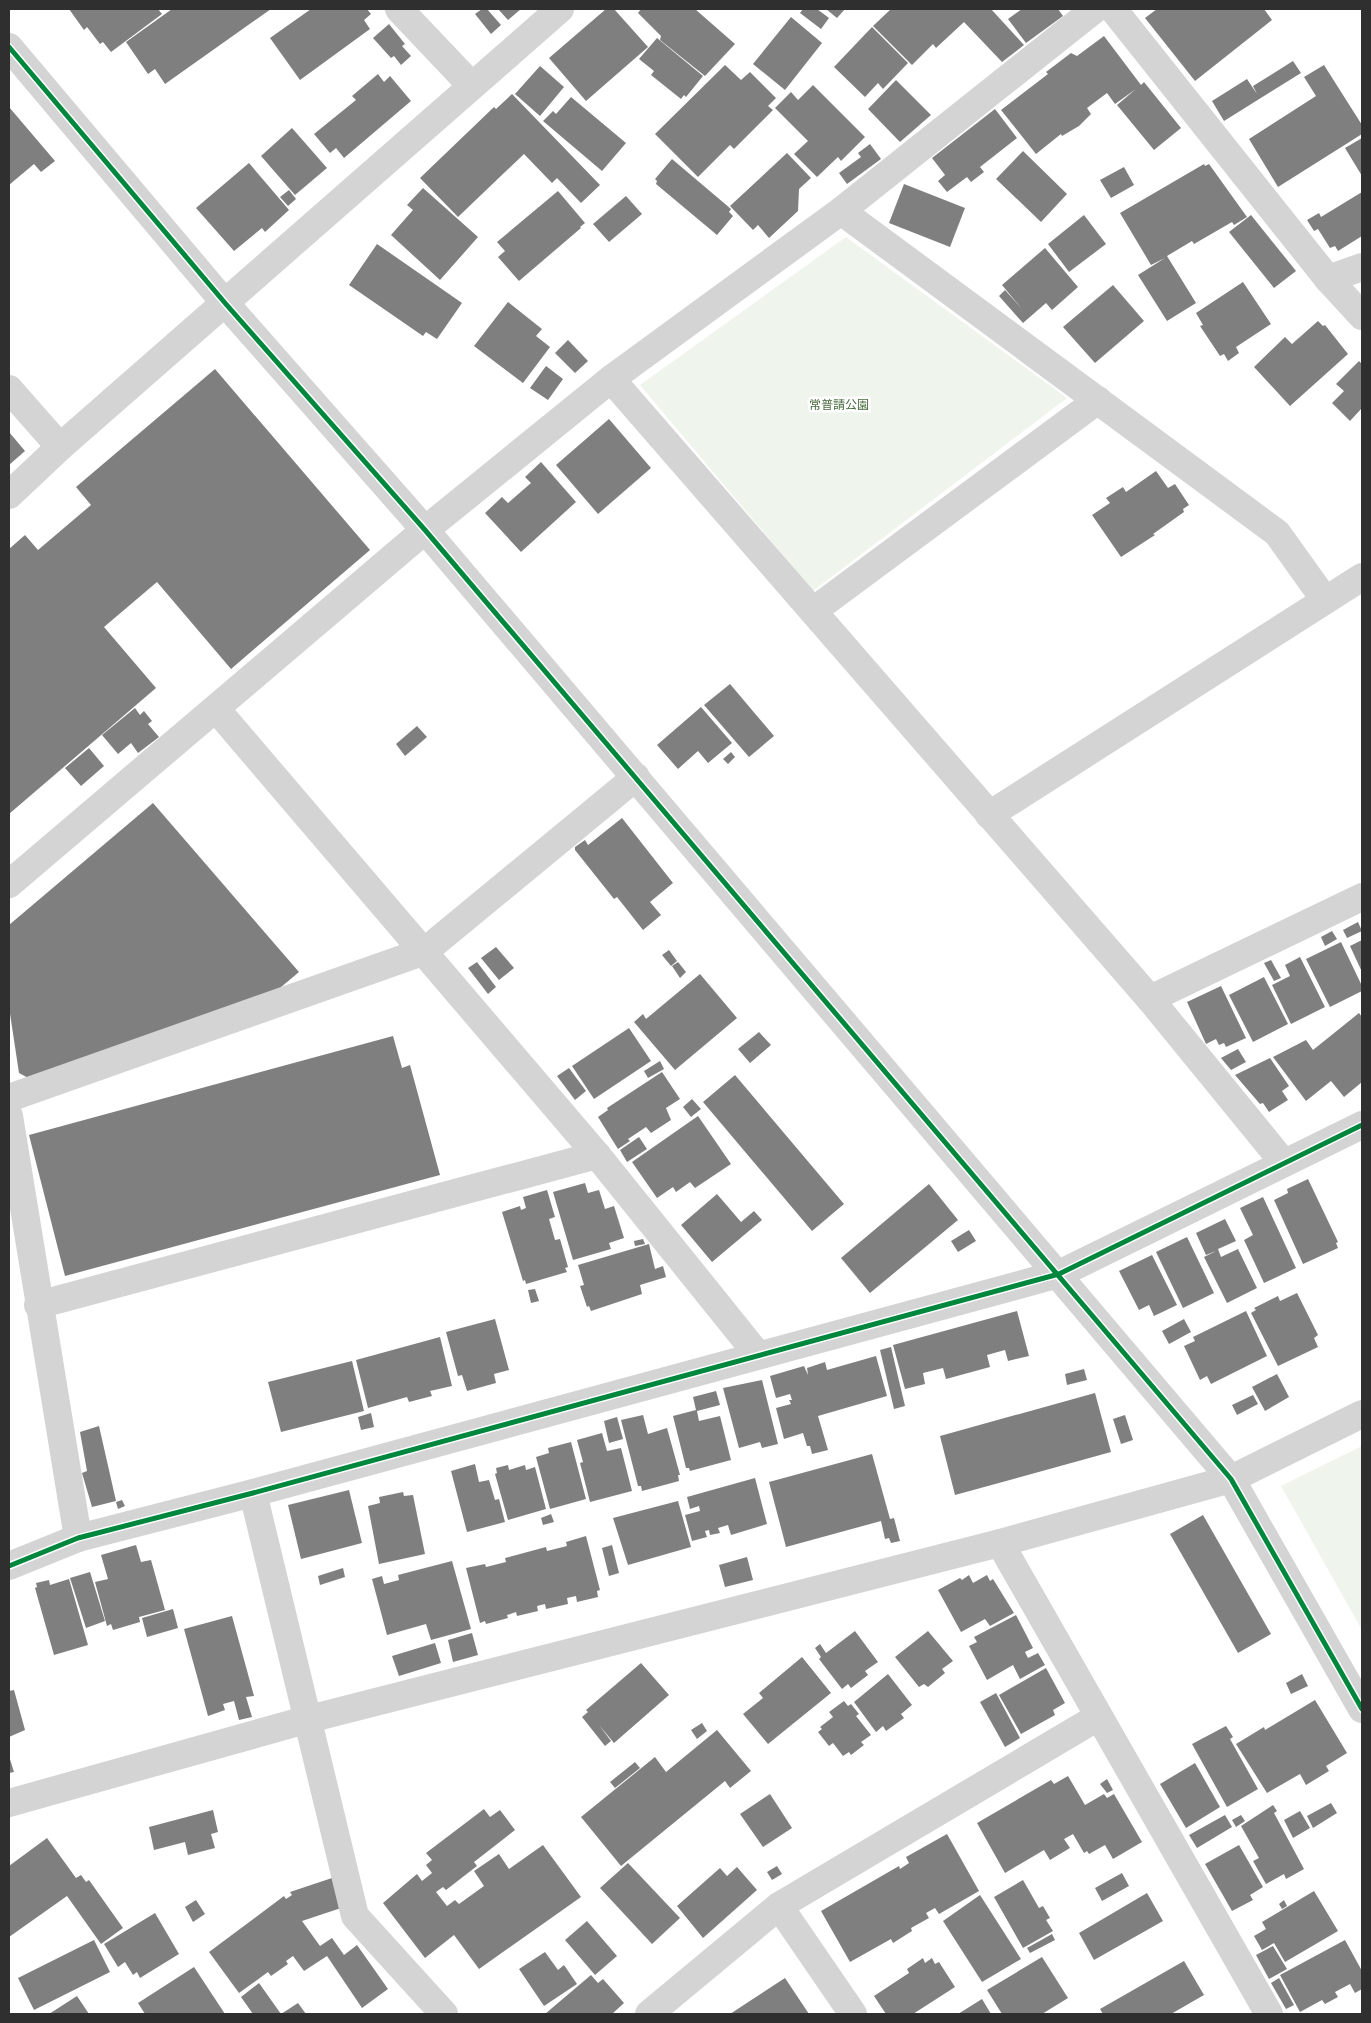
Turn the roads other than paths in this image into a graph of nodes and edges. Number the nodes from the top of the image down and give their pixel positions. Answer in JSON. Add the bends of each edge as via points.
{"nodes":[{"id":1,"x":399,"y":9,"type":"edge"},
{"id":2,"x":560,"y":9,"type":"edge"},
{"id":3,"x":1095,"y":9,"type":"edge"},
{"id":4,"x":1114,"y":9,"type":"edge"},
{"id":5,"x":9,"y":47,"type":"edge"},
{"id":6,"x":471,"y":85,"type":"junction"},
{"id":7,"x":841,"y":211,"type":"junction"},
{"id":8,"x":1362,"y":266,"type":"edge"},
{"id":9,"x":1328,"y":279,"type":"junction"},
{"id":10,"x":225,"y":302,"type":"junction"},
{"id":11,"x":1362,"y":316,"type":"edge"},
{"id":12,"x":611,"y":379,"type":"junction"},
{"id":13,"x":9,"y":389,"type":"edge"},
{"id":14,"x":1098,"y":400,"type":"junction"},
{"id":15,"x":60,"y":447,"type":"junction"},
{"id":16,"x":9,"y":495,"type":"edge"},
{"id":17,"x":426,"y":530,"type":"junction"},
{"id":18,"x":1362,"y":577,"type":"edge"},
{"id":19,"x":1325,"y":600,"type":"junction"},
{"id":20,"x":812,"y":611,"type":"junction"},
{"id":21,"x":216,"y":710,"type":"junction"},
{"id":22,"x":636,"y":778,"type":"junction"},
{"id":23,"x":989,"y":815,"type":"junction"},
{"id":24,"x":9,"y":884,"type":"edge"},
{"id":25,"x":1362,"y":897,"type":"edge"},
{"id":26,"x":424,"y":951,"type":"junction"},
{"id":27,"x":1150,"y":1000,"type":"junction"},
{"id":28,"x":9,"y":1098,"type":"edge"},
{"id":29,"x":9,"y":1116,"type":"edge"},
{"id":30,"x":1362,"y":1126,"type":"edge"},
{"id":31,"x":597,"y":1155,"type":"junction"},
{"id":32,"x":1284,"y":1163,"type":"junction"},
{"id":33,"x":1059,"y":1274,"type":"junction"},
{"id":34,"x":38,"y":1305,"type":"junction"},
{"id":35,"x":758,"y":1356,"type":"junction"},
{"id":36,"x":1362,"y":1414,"type":"edge"},
{"id":37,"x":1230,"y":1478,"type":"junction"},
{"id":38,"x":253,"y":1493,"type":"junction"},
{"id":39,"x":78,"y":1538,"type":"junction"},
{"id":40,"x":1000,"y":1543,"type":"junction"},
{"id":41,"x":9,"y":1566,"type":"edge"},
{"id":42,"x":1362,"y":1709,"type":"edge"},
{"id":43,"x":1098,"y":1717,"type":"junction"},
{"id":44,"x":308,"y":1719,"type":"junction"},
{"id":45,"x":9,"y":1803,"type":"edge"},
{"id":46,"x":779,"y":1906,"type":"junction"},
{"id":47,"x":444,"y":2014,"type":"edge"},
{"id":48,"x":649,"y":2014,"type":"edge"},
{"id":49,"x":853,"y":2014,"type":"edge"},
{"id":50,"x":1269,"y":2014,"type":"edge"}],
"edges":[{"from":1,"to":6,"type":"street"},
{"from":2,"to":6,"type":"street"},
{"from":3,"to":7,"type":"street"},
{"from":4,"to":9,"type":"street"},
{"from":5,"to":10,"type":"street"},
{"from":6,"to":10,"type":"street"},
{"from":7,"to":12,"type":"street"},
{"from":7,"to":14,"type":"street"},
{"from":8,"to":9,"type":"street"},
{"from":9,"to":11,"type":"street"},
{"from":10,"to":15,"type":"street"},
{"from":10,"to":17,"type":"street"},
{"from":12,"to":17,"type":"street"},
{"from":12,"to":20,"type":"street"},
{"from":13,"to":15,"type":"street"},
{"from":14,"to":19,"type":"street","via":[[1277,533]]},
{"from":14,"to":20,"type":"street"},
{"from":15,"to":16,"type":"street"},
{"from":17,"to":21,"type":"street"},
{"from":17,"to":22,"type":"street"},
{"from":18,"to":19,"type":"street"},
{"from":19,"to":23,"type":"street"},
{"from":20,"to":23,"type":"street"},
{"from":21,"to":24,"type":"street"},
{"from":21,"to":26,"type":"street"},
{"from":22,"to":26,"type":"street"},
{"from":22,"to":33,"type":"street"},
{"from":23,"to":27,"type":"street"},
{"from":25,"to":27,"type":"street"},
{"from":26,"to":28,"type":"street"},
{"from":26,"to":31,"type":"street"},
{"from":27,"to":32,"type":"street"},
{"from":29,"to":34,"type":"street"},
{"from":30,"to":32,"type":"street"},
{"from":31,"to":34,"type":"street"},
{"from":31,"to":35,"type":"street"},
{"from":32,"to":33,"type":"street"},
{"from":33,"to":35,"type":"street"},
{"from":33,"to":37,"type":"street"},
{"from":34,"to":39,"type":"street"},
{"from":35,"to":38,"type":"street"},
{"from":36,"to":37,"type":"street"},
{"from":37,"to":40,"type":"street"},
{"from":37,"to":42,"type":"street"},
{"from":38,"to":39,"type":"street"},
{"from":38,"to":44,"type":"street"},
{"from":39,"to":41,"type":"street"},
{"from":40,"to":43,"type":"street"},
{"from":40,"to":44,"type":"street"},
{"from":43,"to":46,"type":"street"},
{"from":43,"to":50,"type":"street"},
{"from":44,"to":45,"type":"street"},
{"from":44,"to":47,"type":"street","via":[[355,1916]]},
{"from":46,"to":48,"type":"street"},
{"from":46,"to":49,"type":"street"}]}
